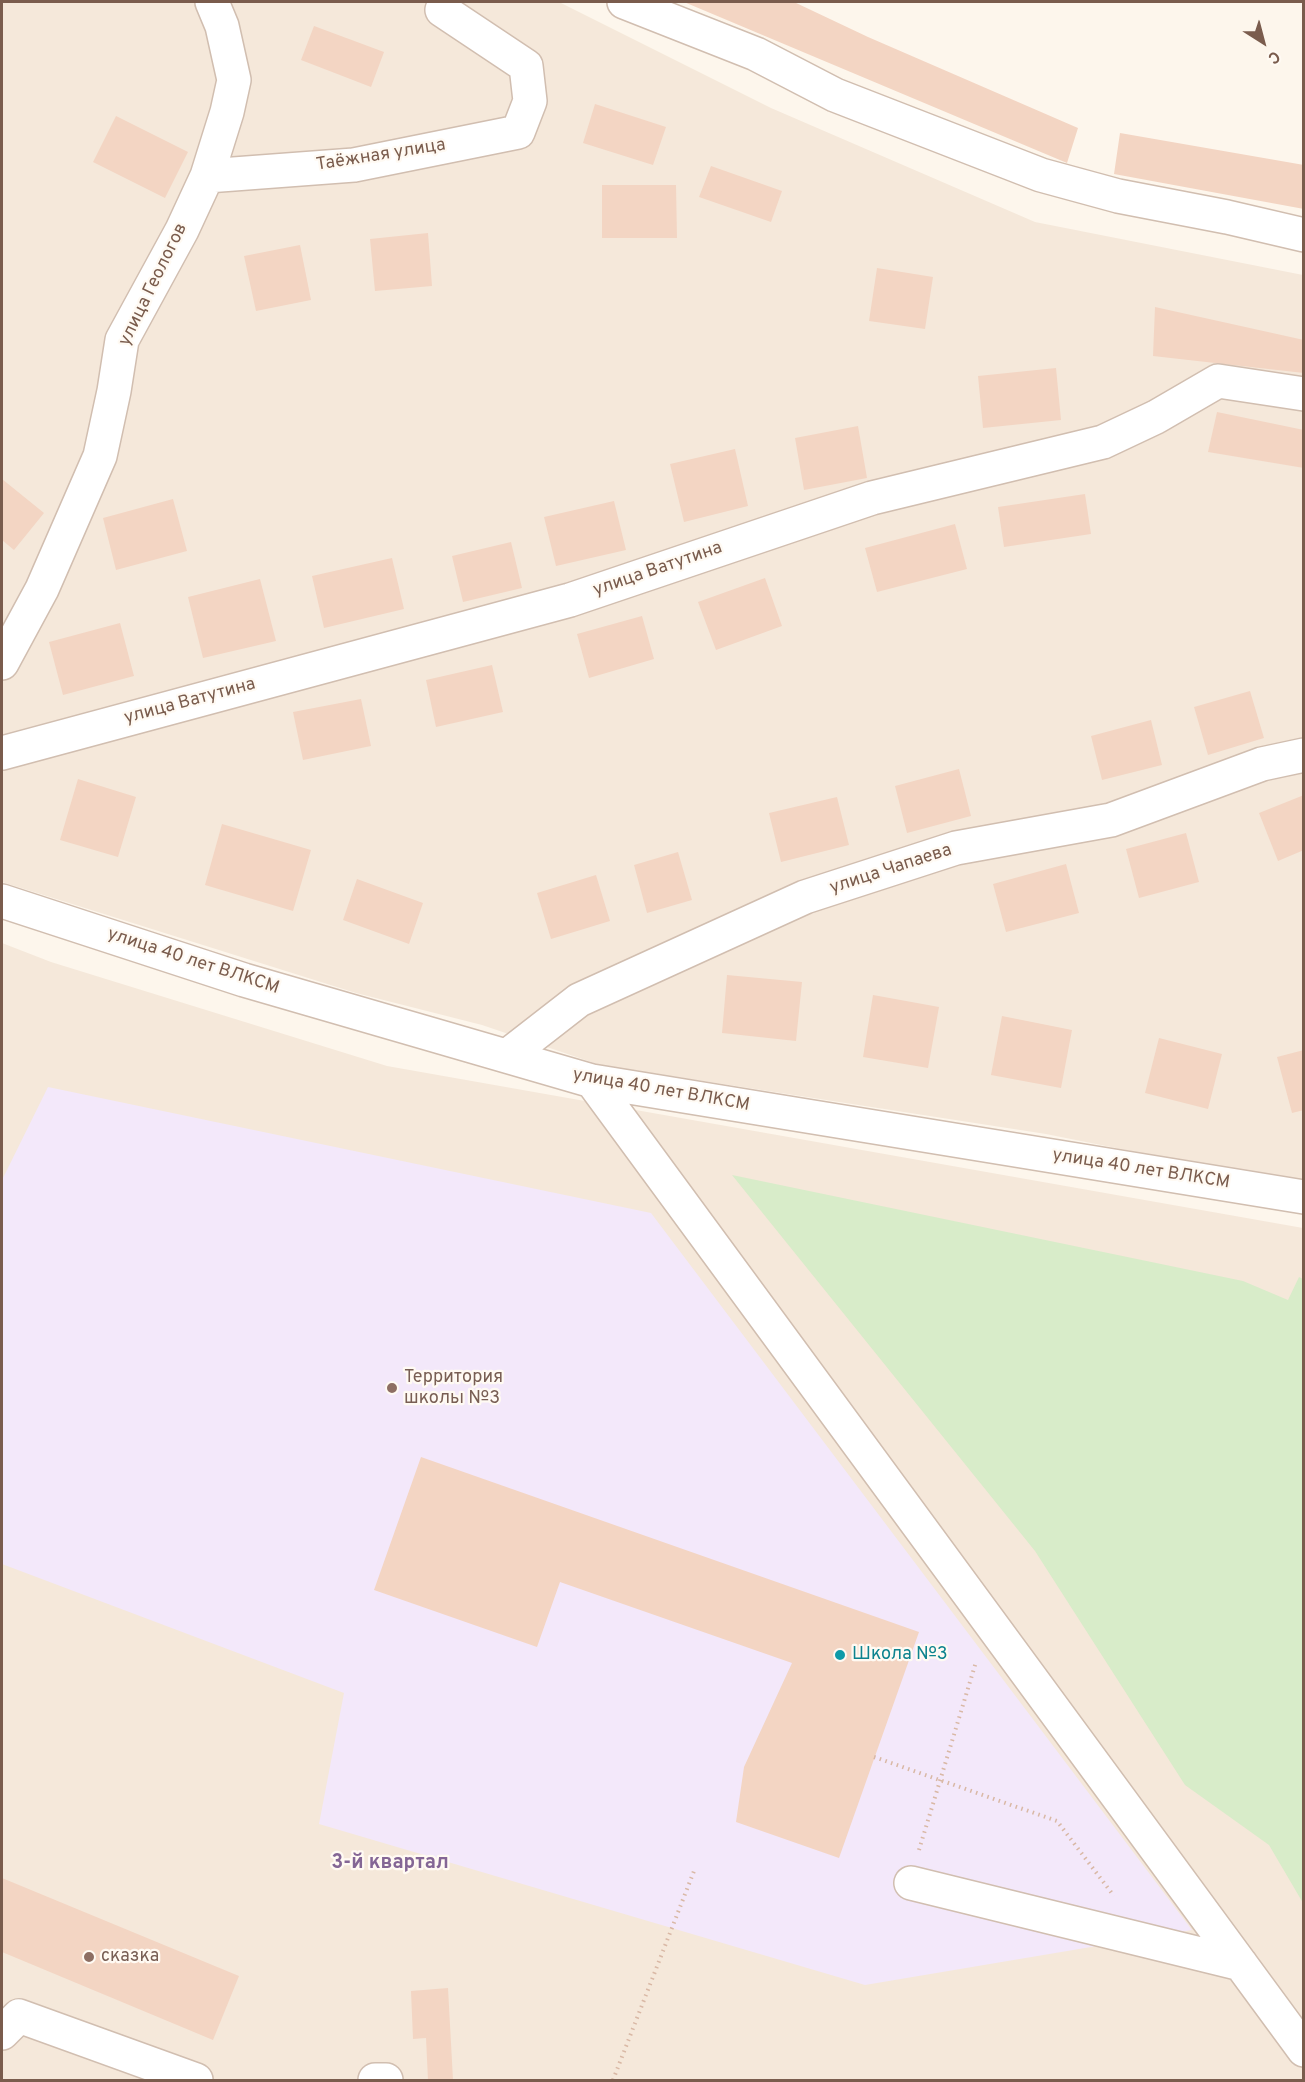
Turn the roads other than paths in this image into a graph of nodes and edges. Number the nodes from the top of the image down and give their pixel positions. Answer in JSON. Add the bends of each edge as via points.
{"nodes":[{"id":1,"x":212,"y":2,"type":"edge"},
{"id":2,"x":624,"y":2,"type":"edge"},
{"id":3,"x":439,"y":4,"type":"edge"},
{"id":4,"x":207,"y":176,"type":"junction"},
{"id":5,"x":1304,"y":235,"type":"edge"},
{"id":6,"x":1304,"y":394,"type":"edge"},
{"id":7,"x":2,"y":663,"type":"edge"},
{"id":8,"x":2,"y":753,"type":"edge"},
{"id":9,"x":1304,"y":755,"type":"edge"},
{"id":10,"x":2,"y":901,"type":"edge"},
{"id":11,"x":507,"y":1056,"type":"junction"},
{"id":12,"x":592,"y":1081,"type":"junction"},
{"id":13,"x":1301,"y":1194,"type":"edge"},
{"id":14,"x":910,"y":1883,"type":"road end"},
{"id":15,"x":1240,"y":1964,"type":"junction"},
{"id":16,"x":2,"y":2033,"type":"edge"},
{"id":17,"x":1304,"y":2050,"type":"edge"},
{"id":18,"x":196,"y":2080,"type":"edge"}],
"edges":[{"from":1,"to":4,"type":"street","name":"улица Геологов","via":[[222,26],[234,80]]},
{"from":2,"to":5,"type":"street","via":[[756,54],[835,95],[1041,175],[1118,196]]},
{"from":3,"to":4,"type":"street","name":"Таёжная улица","via":[[526,66],[530,101],[518,132],[354,165]]},
{"from":4,"to":7,"type":"street","name":"улица Геологов","via":[[122,340],[100,456],[42,590]]},
{"from":6,"to":8,"type":"street","name":"улица Ватутина","via":[[1218,381],[1103,442],[872,498],[570,600]]},
{"from":9,"to":11,"type":"street","name":"улица Чапаева","via":[[1262,764],[1111,820],[956,848],[805,897],[579,1000]]},
{"from":10,"to":11,"type":"street","name":"улица 40 лет ВЛКСМ","via":[[244,980]]},
{"from":11,"to":12,"type":"street","name":"улица 40 лет ВЛКСМ"},
{"from":12,"to":13,"type":"street","name":"улица 40 лет ВЛКСМ"},
{"from":12,"to":15,"type":"street"},
{"from":14,"to":15,"type":"street"},
{"from":15,"to":17,"type":"street"},
{"from":16,"to":18,"type":"street","via":[[19,2016]]}]}
